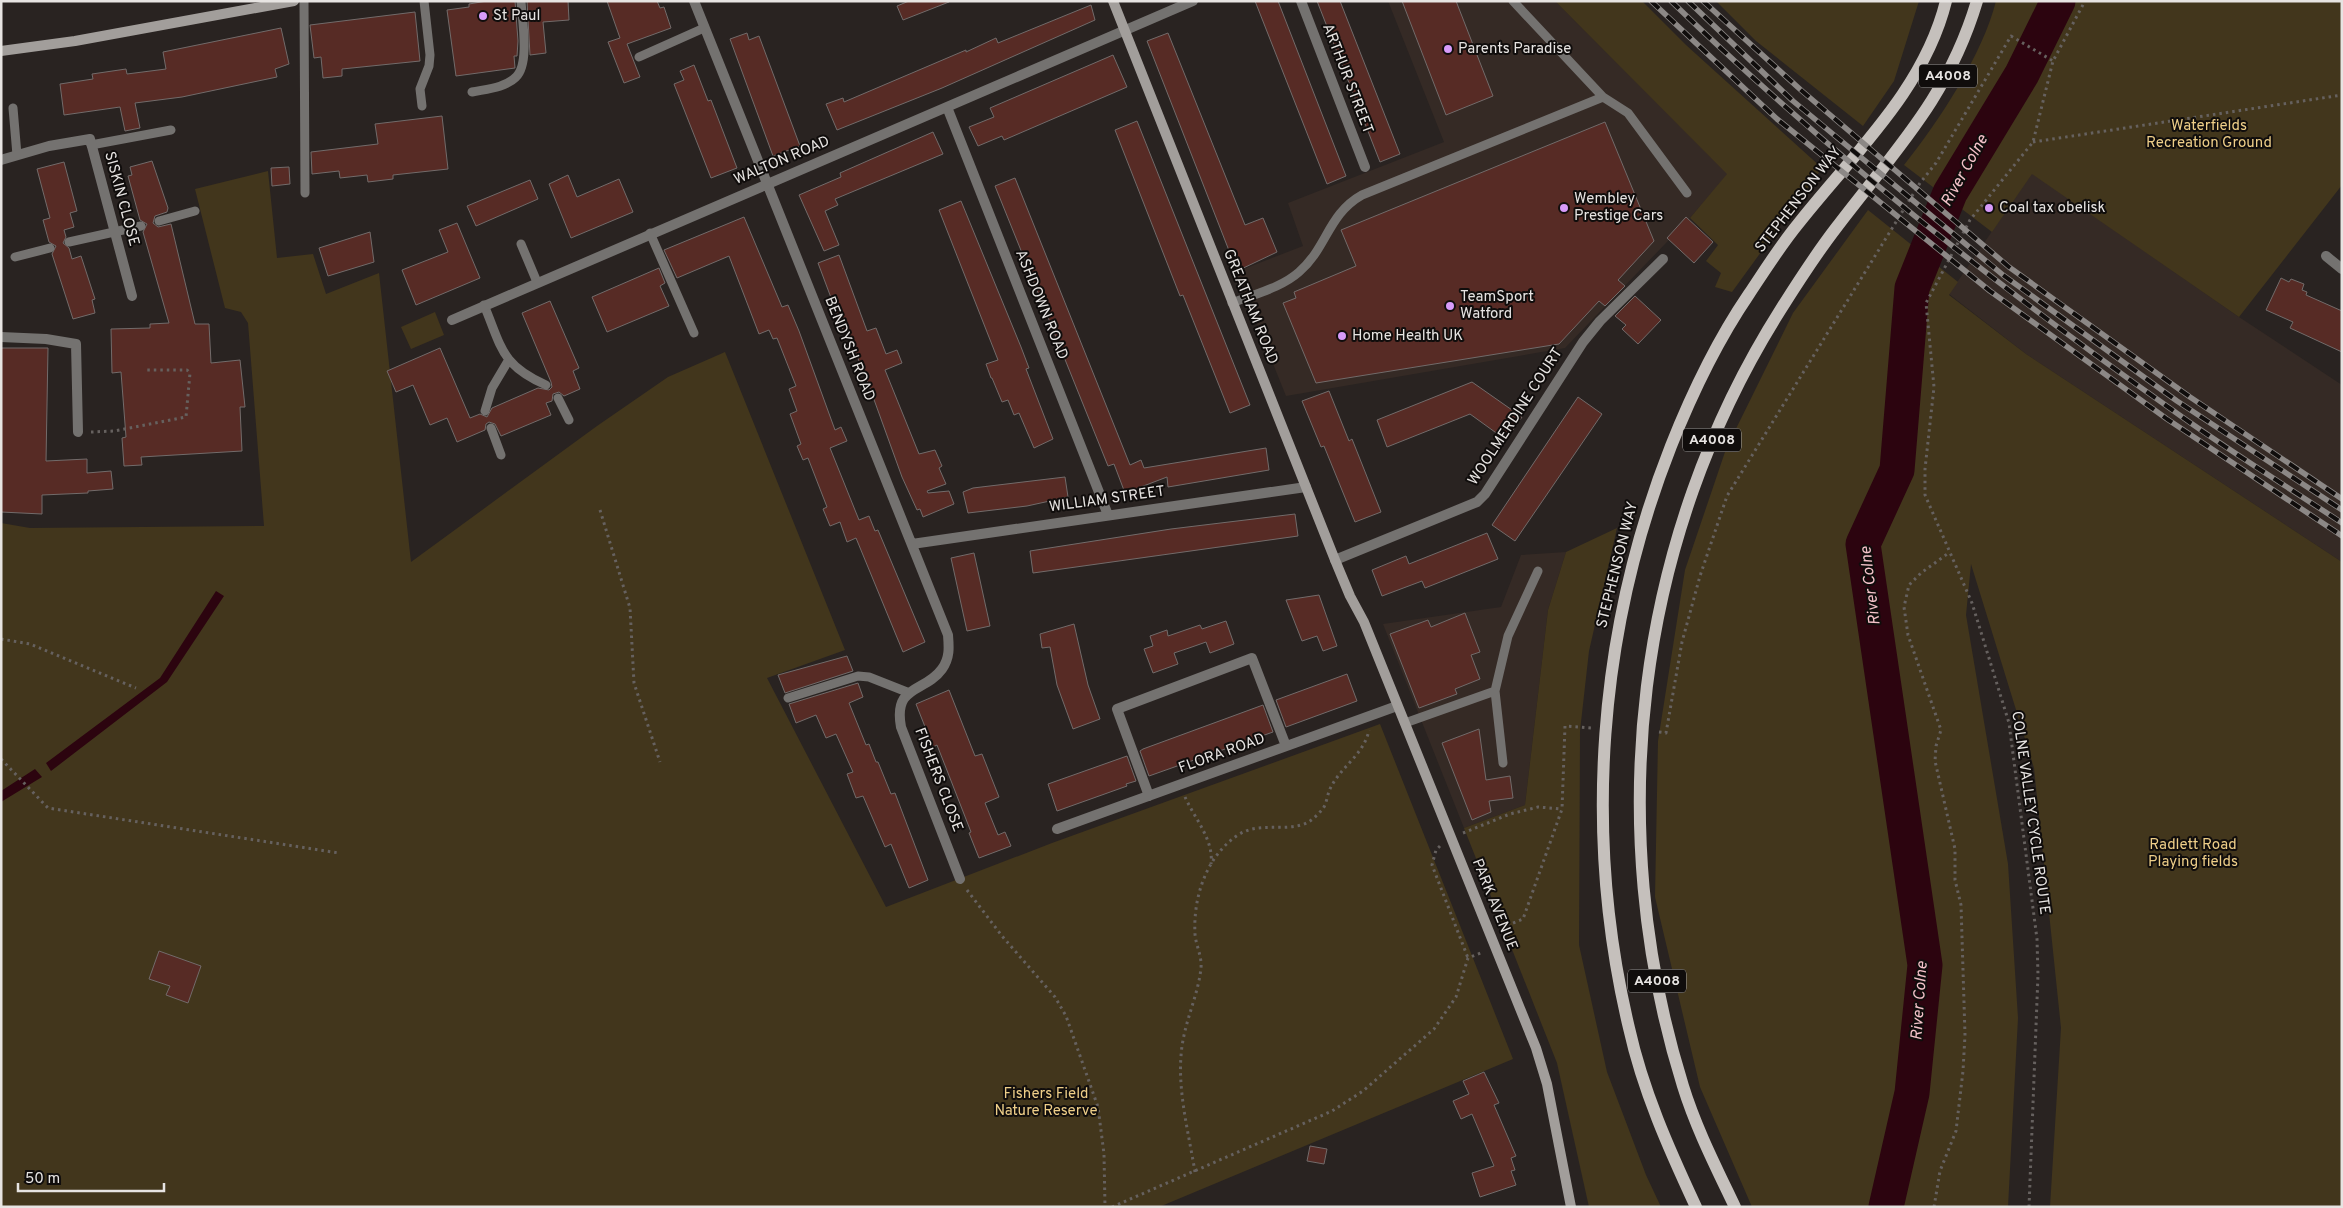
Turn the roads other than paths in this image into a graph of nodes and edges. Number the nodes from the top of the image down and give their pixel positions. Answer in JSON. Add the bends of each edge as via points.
{"nodes":[{"id":1,"x":294,"y":1,"type":"edge"},
{"id":2,"x":304,"y":1,"type":"edge"},
{"id":3,"x":424,"y":1,"type":"edge"},
{"id":4,"x":521,"y":1,"type":"edge"},
{"id":5,"x":694,"y":1,"type":"edge"},
{"id":6,"x":1113,"y":1,"type":"edge"},
{"id":7,"x":1193,"y":1,"type":"edge"},
{"id":8,"x":1301,"y":1,"type":"edge"},
{"id":9,"x":1514,"y":1,"type":"edge"},
{"id":10,"x":1946,"y":1,"type":"edge"},
{"id":11,"x":1977,"y":1,"type":"edge"},
{"id":12,"x":704,"y":28,"type":"junction"},
{"id":13,"x":1124,"y":31,"type":"junction"},
{"id":14,"x":1,"y":51,"type":"edge"},
{"id":15,"x":639,"y":56,"type":"dead end"},
{"id":16,"x":472,"y":92,"type":"dead end"},
{"id":17,"x":1603,"y":97,"type":"junction"},
{"id":18,"x":422,"y":106,"type":"dead end"},
{"id":19,"x":947,"y":107,"type":"junction"},
{"id":20,"x":13,"y":108,"type":"dead end"},
{"id":21,"x":171,"y":130,"type":"dead end"},
{"id":22,"x":91,"y":145,"type":"junction"},
{"id":23,"x":17,"y":155,"type":"junction"},
{"id":24,"x":1,"y":160,"type":"edge"},
{"id":25,"x":1365,"y":167,"type":"dead end"},
{"id":26,"x":766,"y":184,"type":"junction"},
{"id":27,"x":305,"y":192,"type":"dead end"},
{"id":28,"x":1687,"y":193,"type":"dead end"},
{"id":29,"x":195,"y":211,"type":"dead end"},
{"id":30,"x":159,"y":221,"type":"dead end"},
{"id":31,"x":141,"y":226,"type":"dead end"},
{"id":32,"x":114,"y":232,"type":"junction"},
{"id":33,"x":650,"y":233,"type":"junction"},
{"id":34,"x":69,"y":242,"type":"dead end"},
{"id":35,"x":521,"y":244,"type":"dead end"},
{"id":36,"x":50,"y":248,"type":"dead end"},
{"id":37,"x":2326,"y":256,"type":"dead end"},
{"id":38,"x":15,"y":257,"type":"dead end"},
{"id":39,"x":1663,"y":259,"type":"dead end"},
{"id":40,"x":2342,"y":269,"type":"edge"},
{"id":41,"x":538,"y":282,"type":"junction"},
{"id":42,"x":132,"y":296,"type":"dead end"},
{"id":43,"x":1232,"y":302,"type":"junction"},
{"id":44,"x":484,"y":305,"type":"junction"},
{"id":45,"x":452,"y":320,"type":"dead end"},
{"id":46,"x":694,"y":334,"type":"dead end"},
{"id":47,"x":1,"y":337,"type":"edge"},
{"id":48,"x":508,"y":361,"type":"junction"},
{"id":49,"x":546,"y":385,"type":"dead end"},
{"id":50,"x":558,"y":398,"type":"dead end"},
{"id":51,"x":485,"y":411,"type":"dead end"},
{"id":52,"x":569,"y":420,"type":"dead end"},
{"id":53,"x":491,"y":428,"type":"dead end"},
{"id":54,"x":78,"y":432,"type":"road end"},
{"id":55,"x":501,"y":455,"type":"dead end"},
{"id":56,"x":1306,"y":486,"type":"junction"},
{"id":57,"x":1108,"y":515,"type":"junction"},
{"id":58,"x":912,"y":544,"type":"junction"},
{"id":59,"x":1335,"y":560,"type":"junction"},
{"id":60,"x":1538,"y":571,"type":"dead end"},
{"id":61,"x":1364,"y":622,"type":"joint"},
{"id":62,"x":1495,"y":691,"type":"junction"},
{"id":63,"x":908,"y":692,"type":"junction"},
{"id":64,"x":788,"y":698,"type":"dead end"},
{"id":65,"x":1397,"y":706,"type":"junction"},
{"id":66,"x":1405,"y":723,"type":"junction"},
{"id":67,"x":1286,"y":746,"type":"junction"},
{"id":68,"x":1503,"y":763,"type":"dead end"},
{"id":69,"x":1149,"y":796,"type":"junction"},
{"id":70,"x":1057,"y":829,"type":"dead end"},
{"id":71,"x":960,"y":879,"type":"road end"},
{"id":72,"x":1571,"y":1207,"type":"edge"},
{"id":73,"x":1696,"y":1207,"type":"edge"},
{"id":74,"x":1735,"y":1207,"type":"edge"}],
"edges":[{"from":1,"to":14,"type":"street","via":[[75,41]]},
{"from":2,"to":27,"type":"lane"},
{"from":3,"to":18,"type":"lane","via":[[430,55],[420,89]]},
{"from":4,"to":16,"type":"lane","via":[[524,56],[518,75],[507,83]]},
{"from":5,"to":12,"type":"street","name":"BENDYSH ROAD"},
{"from":6,"to":13,"type":"street","name":"GREATHAM ROAD"},
{"from":7,"to":13,"type":"street"},
{"from":8,"to":25,"type":"street","name":"ARTHUR STREET"},
{"from":9,"to":17,"type":"lane"},
{"from":10,"to":73,"type":"main road","name":"STEPHENSON WAY","number":"A4008","via":[[1923,61],[1903,95],[1796,226],[1744,301],[1699,381],[1647,510],[1616,637],[1604,742],[1602,807],[1608,912],[1629,1030],[1667,1146]]},
{"from":11,"to":74,"type":"main road","number":"A4008","via":[[1968,34],[1940,90],[1904,144],[1811,263],[1765,334],[1712,440],[1691,494],[1660,603],[1640,743],[1644,907],[1655,974],[1683,1087],[1700,1135]]},
{"from":12,"to":15,"type":"lane"},
{"from":12,"to":26,"type":"street","name":"BENDYSH ROAD"},
{"from":13,"to":19,"type":"street","name":"WALTON ROAD"},
{"from":13,"to":43,"type":"street","name":"GREATHAM ROAD"},
{"from":17,"to":28,"type":"lane","via":[[1628,113]]},
{"from":17,"to":43,"type":"lane","via":[[1355,199],[1338,214],[1316,253],[1299,272],[1282,283]]},
{"from":19,"to":26,"type":"street","name":"WALTON ROAD"},
{"from":19,"to":57,"type":"street","name":"ASHDOWN ROAD"},
{"from":20,"to":23,"type":"lane"},
{"from":21,"to":22,"type":"lane"},
{"from":22,"to":23,"type":"street","name":"SISKIN CLOSE","via":[[90,139]]},
{"from":22,"to":32,"type":"street","name":"SISKIN CLOSE"},
{"from":23,"to":24,"type":"street","name":"SISKIN CLOSE"},
{"from":26,"to":33,"type":"street","name":"WALTON ROAD"},
{"from":26,"to":58,"type":"street","name":"BENDYSH ROAD"},
{"from":29,"to":30,"type":"lane"},
{"from":31,"to":32,"type":"lane"},
{"from":32,"to":34,"type":"lane"},
{"from":32,"to":42,"type":"street","name":"SISKIN CLOSE"},
{"from":33,"to":41,"type":"street","name":"WALTON ROAD"},
{"from":33,"to":46,"type":"lane"},
{"from":35,"to":41,"type":"lane"},
{"from":36,"to":38,"type":"lane"},
{"from":37,"to":40,"type":"street"},
{"from":39,"to":59,"type":"street","name":"WOOLMERDINE COURT","via":[[1583,342],[1477,502]]},
{"from":41,"to":44,"type":"street","name":"WALTON ROAD"},
{"from":43,"to":56,"type":"street","name":"GREATHAM ROAD"},
{"from":44,"to":45,"type":"street","name":"WALTON ROAD"},
{"from":44,"to":48,"type":"lane"},
{"from":47,"to":54,"type":"street","via":[[76,344]]},
{"from":48,"to":49,"type":"lane","via":[[524,376]]},
{"from":48,"to":51,"type":"lane","via":[[492,388]]},
{"from":50,"to":52,"type":"lane"},
{"from":53,"to":55,"type":"lane"},
{"from":56,"to":57,"type":"street","name":"WILLIAM STREET"},
{"from":56,"to":59,"type":"street","name":"GREATHAM ROAD"},
{"from":57,"to":58,"type":"street","name":"WILLIAM STREET"},
{"from":58,"to":63,"type":"street","name":"BENDYSH ROAD","via":[[948,635],[949,650],[942,670]]},
{"from":59,"to":61,"type":"street","name":"GREATHAM ROAD"},
{"from":60,"to":62,"type":"lane","via":[[1508,636]]},
{"from":61,"to":65,"type":"street","name":"PARK AVENUE"},
{"from":62,"to":66,"type":"lane"},
{"from":62,"to":68,"type":"lane"},
{"from":63,"to":64,"type":"lane","via":[[858,676]]},
{"from":63,"to":71,"type":"street","name":"FISHERS CLOSE","via":[[899,716],[901,727]]},
{"from":65,"to":66,"type":"street","name":"PARK AVENUE"},
{"from":65,"to":67,"type":"street","name":"FLORA ROAD"},
{"from":66,"to":72,"type":"street","name":"PARK AVENUE","via":[[1536,1048]]},
{"from":67,"to":69,"type":"street","name":"FLORA ROAD"},
{"from":67,"to":69,"type":"street","via":[[1252,658],[1117,709]]},
{"from":69,"to":70,"type":"street","name":"FLORA ROAD"}]}
